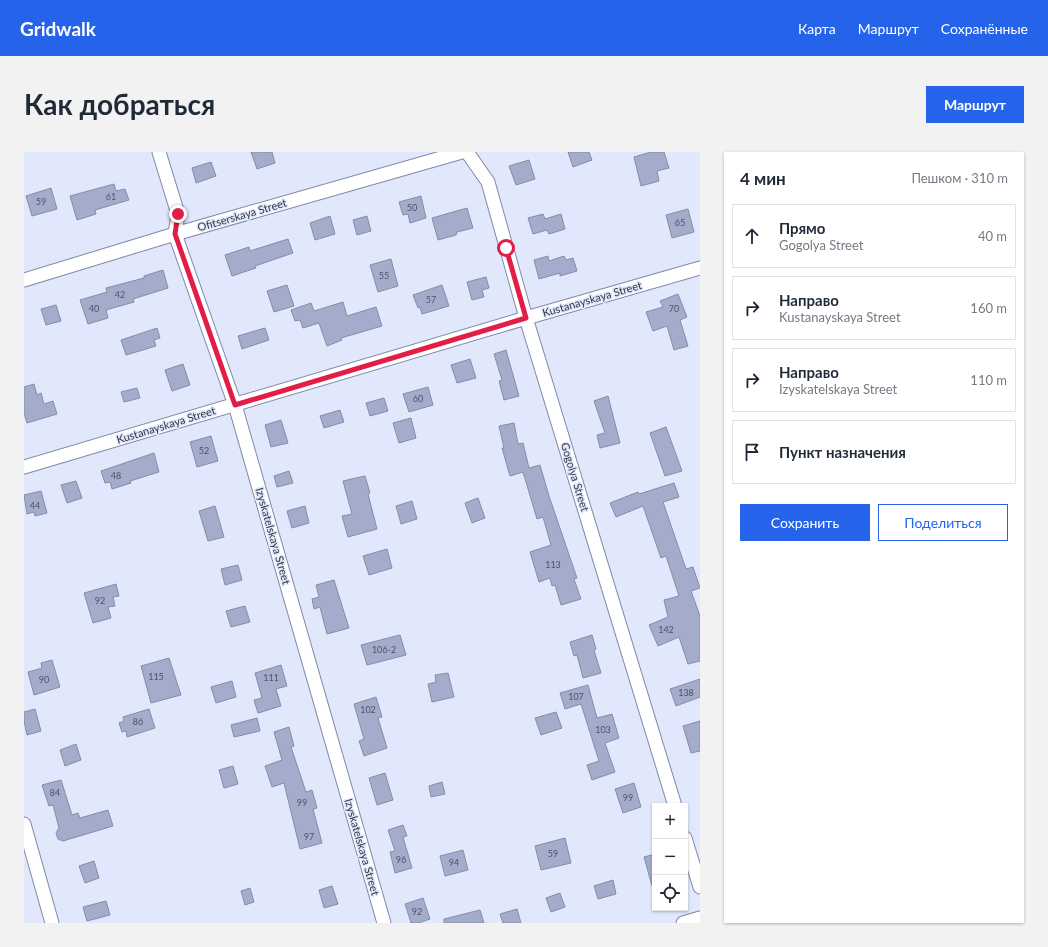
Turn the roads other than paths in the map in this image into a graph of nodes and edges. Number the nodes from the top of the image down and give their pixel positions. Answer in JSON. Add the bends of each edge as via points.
{"nodes":[{"id":1,"x":159,"y":152,"type":"edge"},
{"id":2,"x":462,"y":152,"type":"edge"},
{"id":3,"x":467,"y":152,"type":"edge"},
{"id":4,"x":175,"y":234,"type":"junction"},
{"id":5,"x":700,"y":268,"type":"edge"},
{"id":6,"x":24,"y":280,"type":"edge"},
{"id":7,"x":526,"y":318,"type":"junction"},
{"id":8,"x":235,"y":405,"type":"junction"},
{"id":9,"x":24,"y":467,"type":"edge"},
{"id":10,"x":674,"y":803,"type":"edge"},
{"id":11,"x":24,"y":824,"type":"edge"},
{"id":12,"x":685,"y":839,"type":"edge"},
{"id":13,"x":700,"y":886,"type":"edge"},
{"id":14,"x":700,"y":918,"type":"edge"},
{"id":15,"x":52,"y":923,"type":"edge"},
{"id":16,"x":384,"y":923,"type":"edge"},
{"id":17,"x":683,"y":923,"type":"edge"}],
"edges":[{"from":1,"to":4,"type":"street","name":"Izyskatelskaya Street","via":[[178,214]]},
{"from":2,"to":4,"type":"street","name":"Ofitserskaya Street"},
{"from":3,"to":7,"type":"street","name":"Gogolya Street","via":[[488,182]]},
{"from":4,"to":6,"type":"street","name":"Ofitserskaya Street"},
{"from":4,"to":8,"type":"street","name":"Izyskatelskaya Street"},
{"from":5,"to":7,"type":"street","name":"Kustanayskaya Street"},
{"from":7,"to":8,"type":"street","name":"Kustanayskaya Street"},
{"from":7,"to":10,"type":"street","name":"Gogolya Street"},
{"from":8,"to":9,"type":"street","name":"Kustanayskaya Street"},
{"from":8,"to":16,"type":"street","name":"Izyskatelskaya Street"},
{"from":11,"to":15,"type":"street"},
{"from":12,"to":13,"type":"street"},
{"from":14,"to":17,"type":"street"}]}
